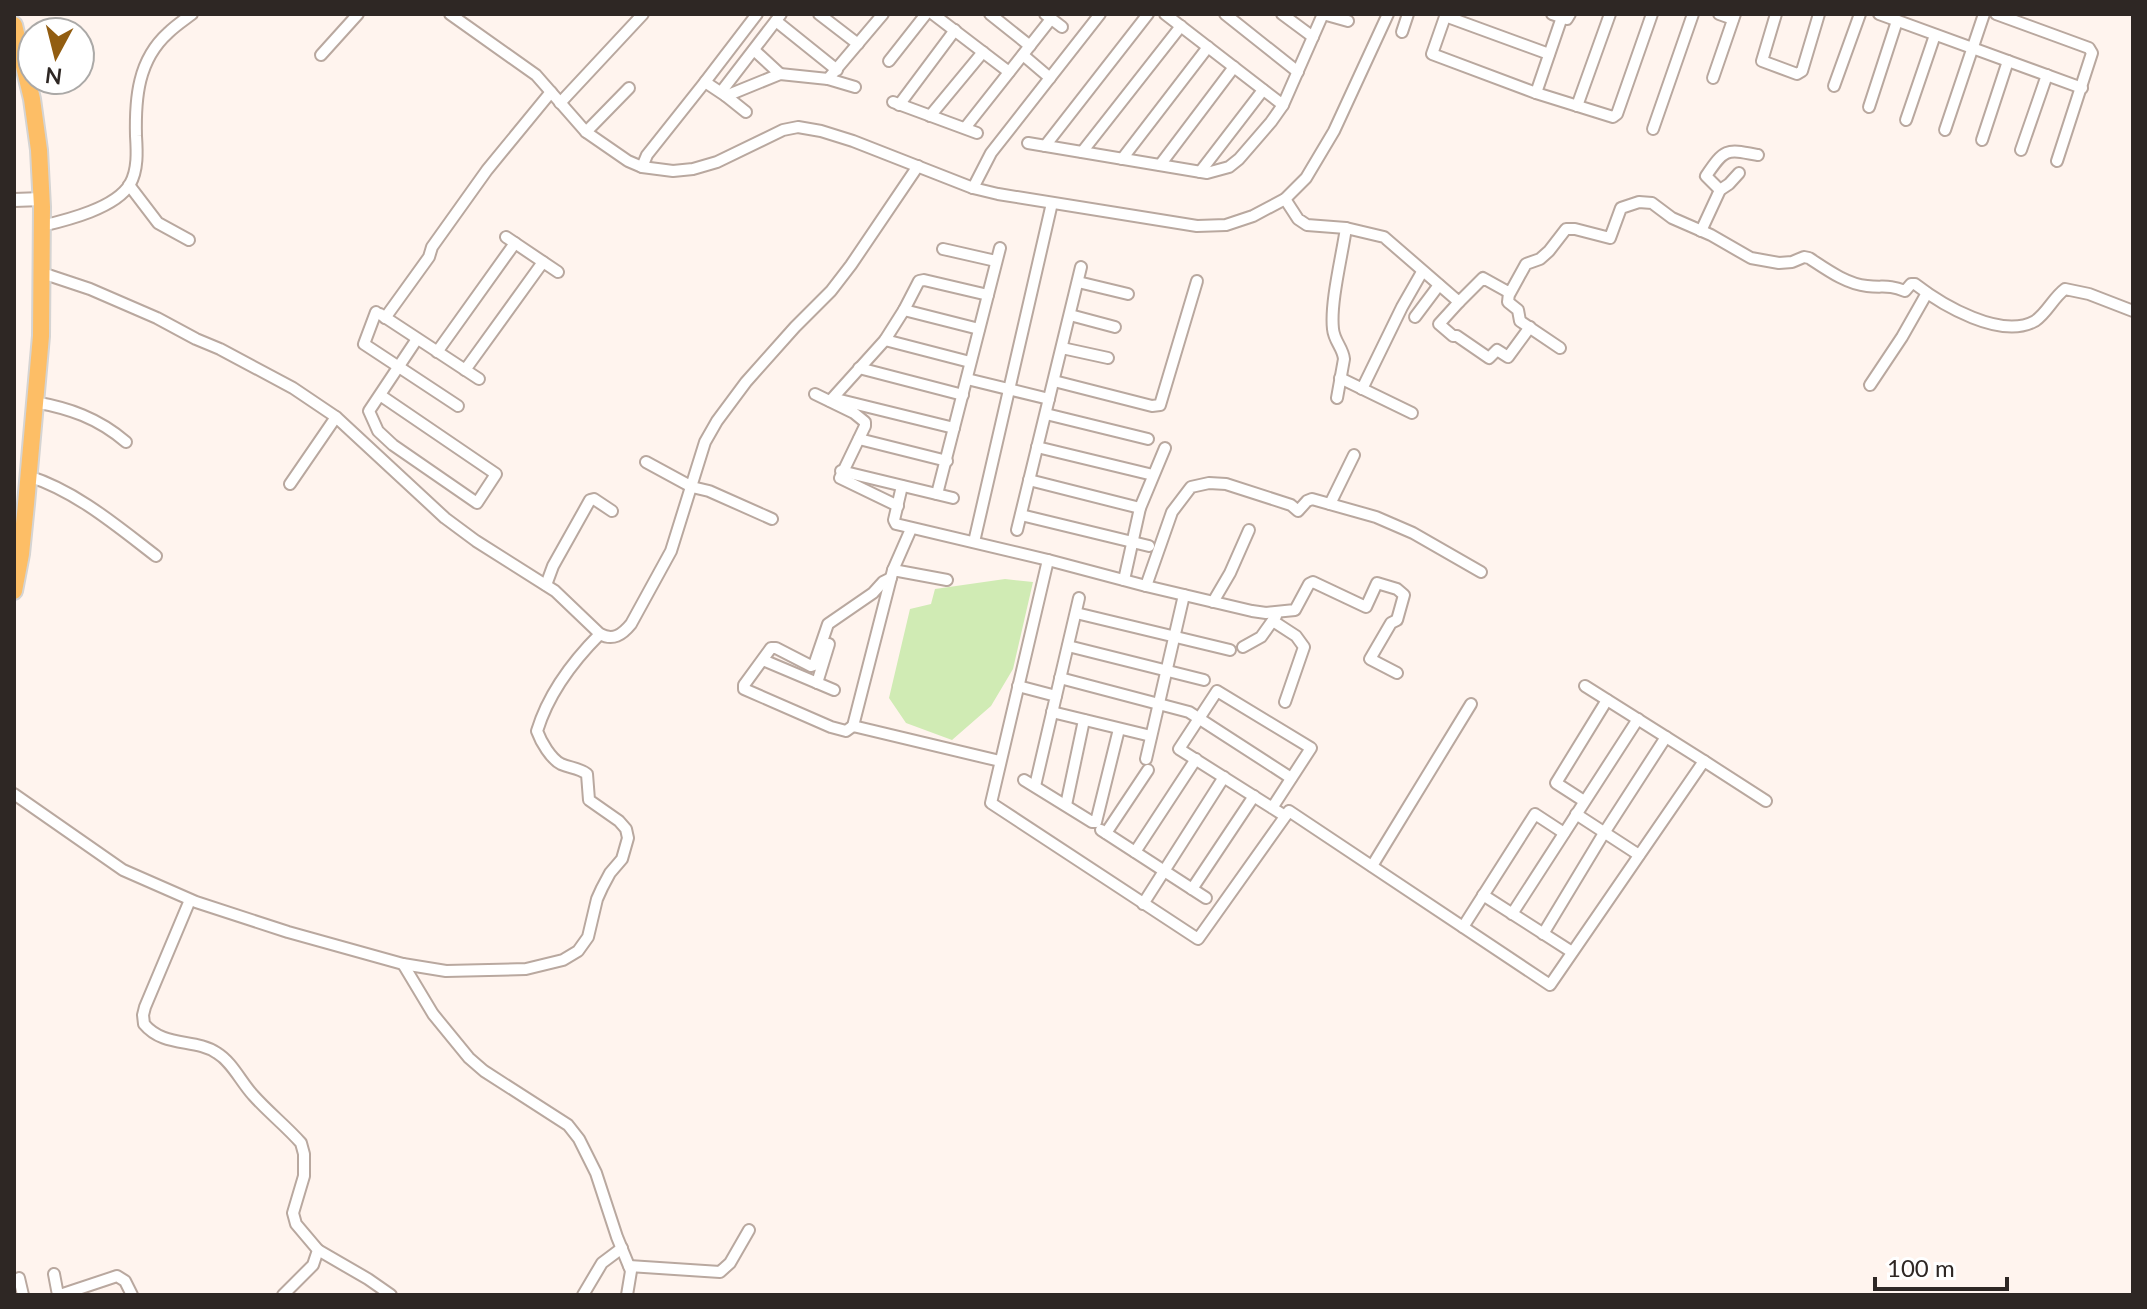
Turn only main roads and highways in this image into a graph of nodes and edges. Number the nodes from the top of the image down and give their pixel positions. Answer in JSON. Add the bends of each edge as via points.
{"nodes":[{"id":1,"x":28,"y":96,"type":"edge"},
{"id":2,"x":23,"y":482,"type":"edge"},
{"id":3,"x":14,"y":591,"type":"edge"}],
"edges":[{"from":1,"to":2,"type":"main road","via":[[36,122],[42,273],[41,336]]},
{"from":2,"to":3,"type":"main road"}]}
